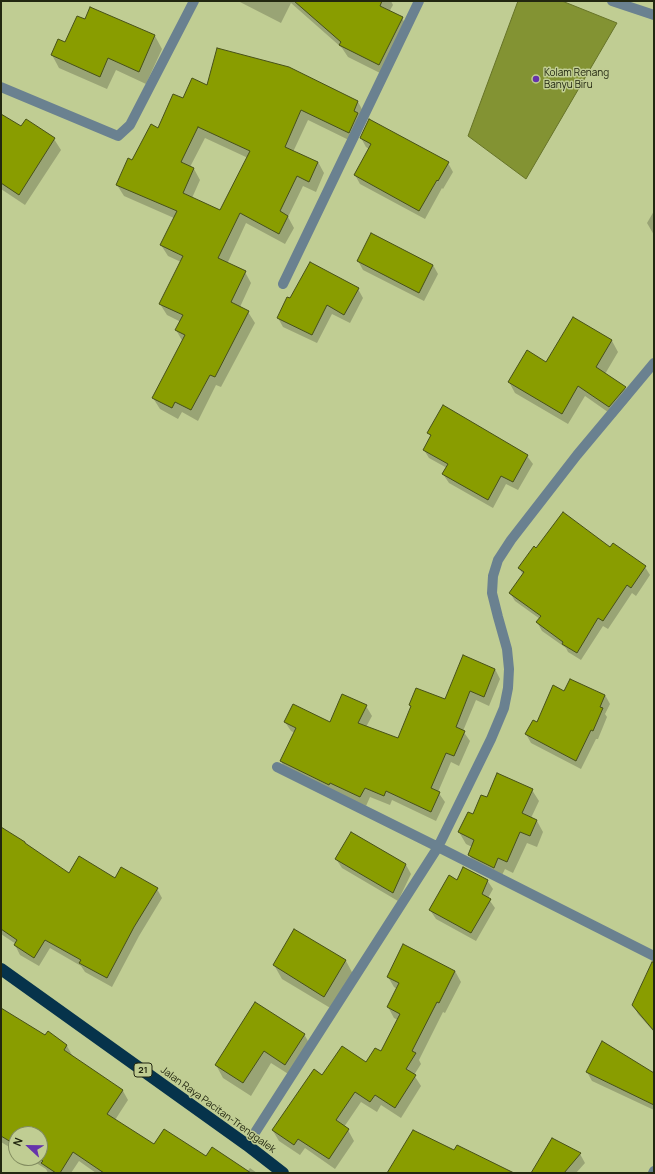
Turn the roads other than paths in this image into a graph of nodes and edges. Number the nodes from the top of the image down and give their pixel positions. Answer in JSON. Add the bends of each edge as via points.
{"nodes":[{"id":1,"x":194,"y":1,"type":"edge"},
{"id":2,"x":419,"y":1,"type":"edge"},
{"id":3,"x":612,"y":1,"type":"edge"},
{"id":4,"x":654,"y":16,"type":"edge"},
{"id":5,"x":1,"y":87,"type":"edge"},
{"id":6,"x":283,"y":284,"type":"dead end"},
{"id":7,"x":654,"y":363,"type":"edge"},
{"id":8,"x":277,"y":767,"type":"dead end"},
{"id":9,"x":438,"y":847,"type":"junction"},
{"id":10,"x":654,"y":956,"type":"edge"},
{"id":11,"x":1,"y":969,"type":"edge"},
{"id":12,"x":247,"y":1145,"type":"junction"},
{"id":13,"x":283,"y":1173,"type":"edge"}],
"edges":[{"from":1,"to":5,"type":"street","via":[[130,125],[118,136]]},
{"from":2,"to":6,"type":"street"},
{"from":3,"to":4,"type":"street"},
{"from":7,"to":9,"type":"street","via":[[577,455],[498,560],[493,576],[492,593],[510,669],[504,708]]},
{"from":8,"to":9,"type":"street"},
{"from":9,"to":10,"type":"street"},
{"from":9,"to":12,"type":"street"},
{"from":11,"to":12,"type":"highway","name":"Jalan Raya Pacitan-Trenggalek","number":"21"},
{"from":12,"to":13,"type":"highway","name":"Jalan Raya Pacitan-Trenggalek","number":"21"}]}
